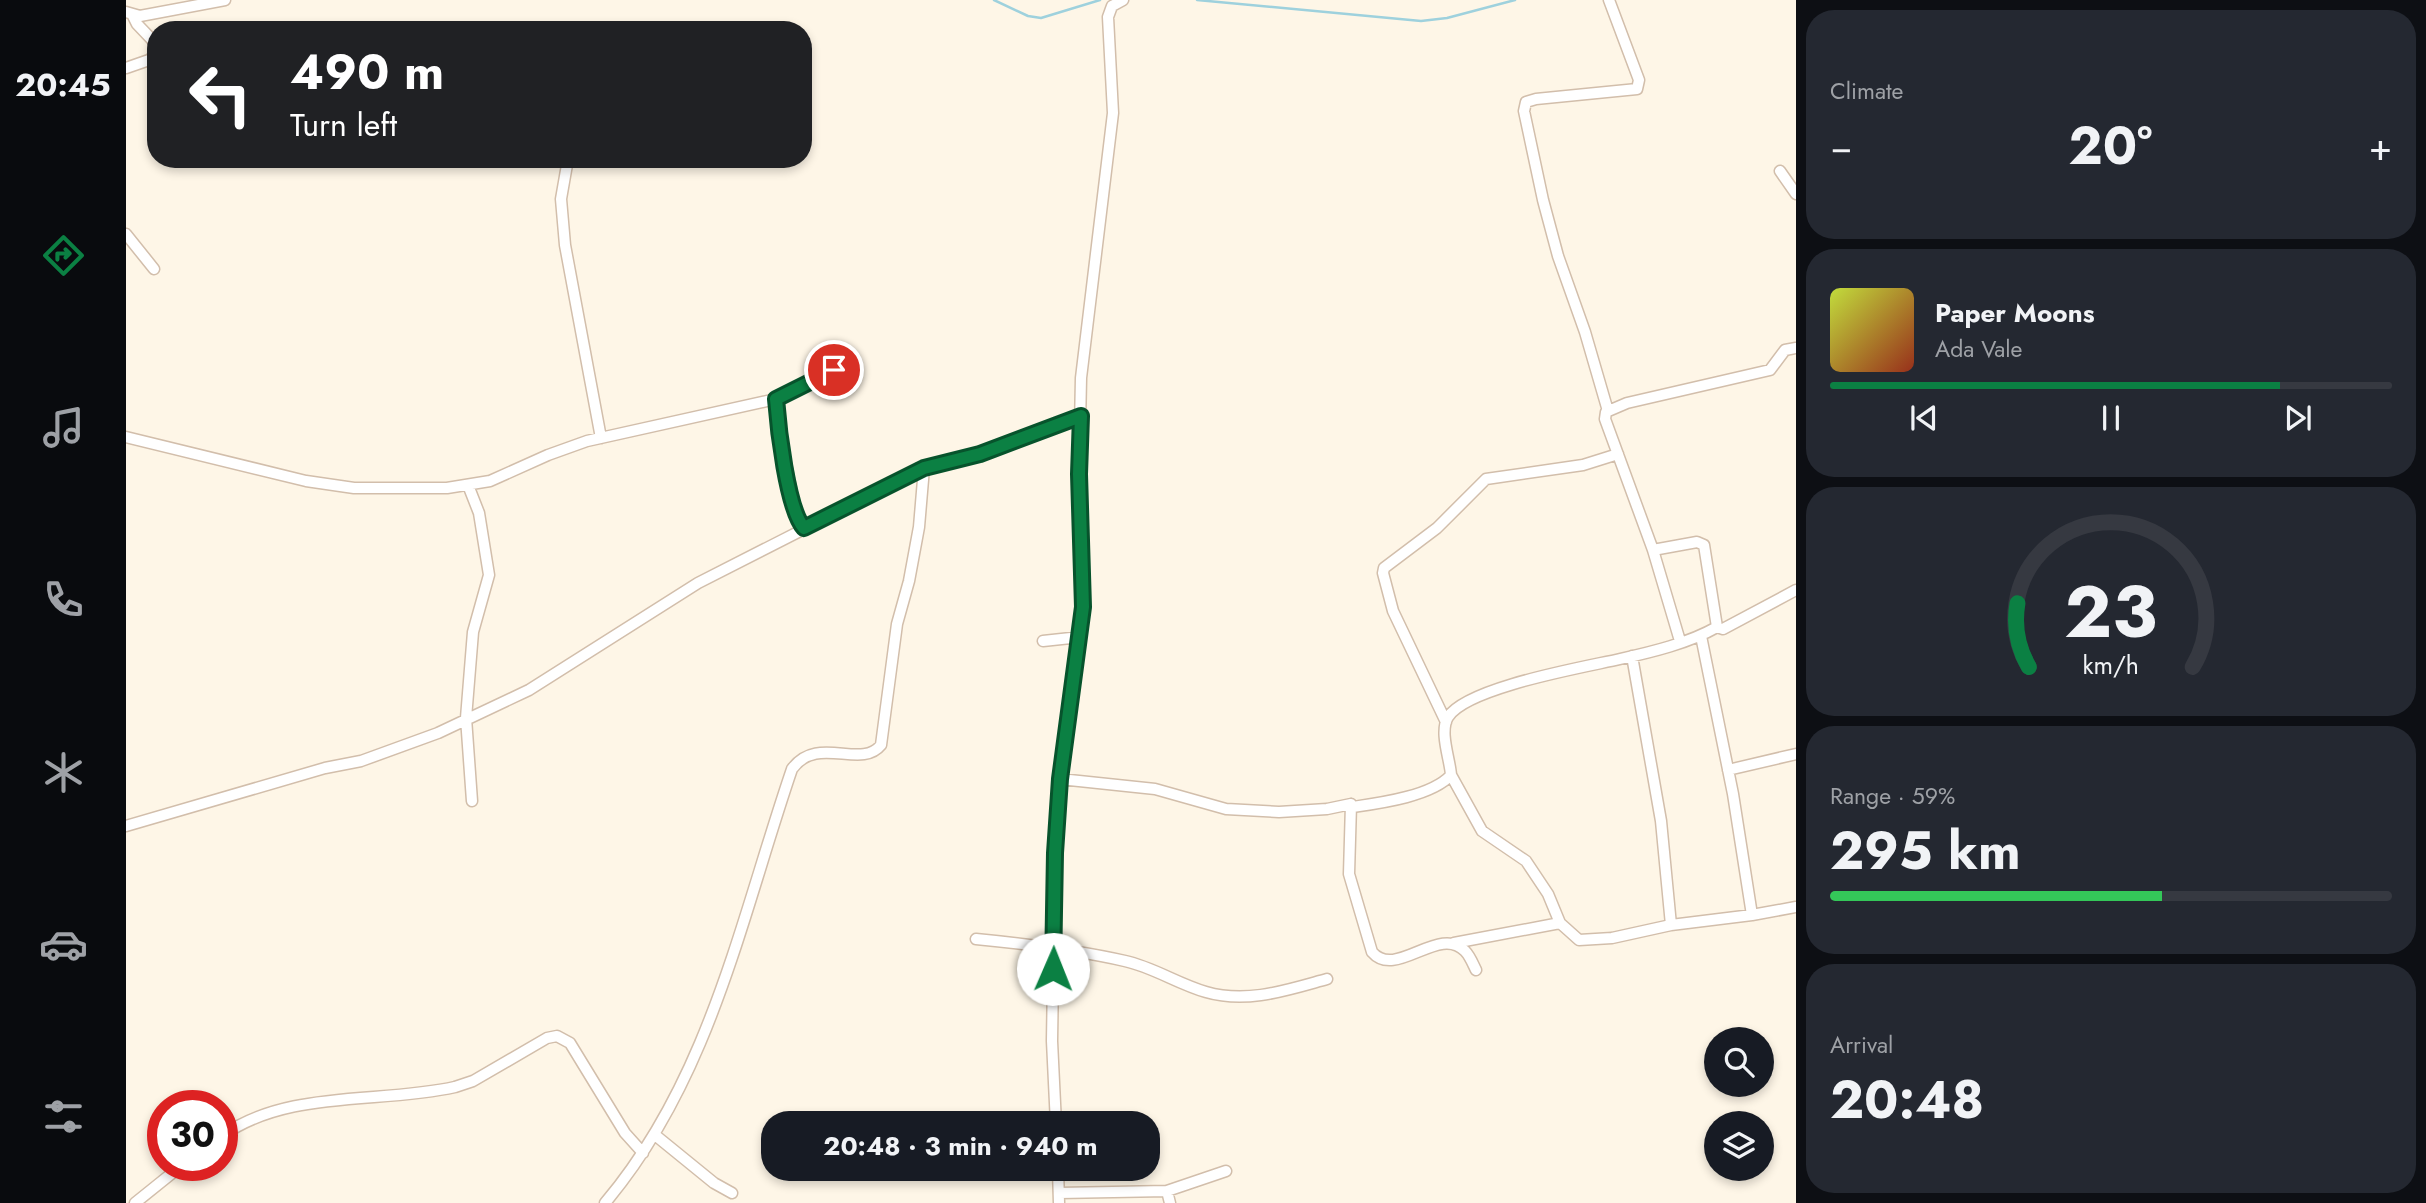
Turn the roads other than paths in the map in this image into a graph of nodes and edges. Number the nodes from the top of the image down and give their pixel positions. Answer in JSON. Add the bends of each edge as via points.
{"nodes":[{"id":1,"x":225,"y":0,"type":"edge"},
{"id":2,"x":1123,"y":0,"type":"edge"},
{"id":3,"x":1609,"y":0,"type":"edge"},
{"id":4,"x":130,"y":14,"type":"edge"},
{"id":5,"x":147,"y":35,"type":"edge"},
{"id":6,"x":147,"y":61,"type":"edge"},
{"id":7,"x":126,"y":68,"type":"edge"},
{"id":8,"x":566,"y":168,"type":"edge"},
{"id":9,"x":1780,"y":171,"type":"dead end"},
{"id":10,"x":1796,"y":194,"type":"edge"},
{"id":11,"x":126,"y":234,"type":"edge"},
{"id":12,"x":154,"y":269,"type":"dead end"},
{"id":13,"x":1796,"y":348,"type":"edge"},
{"id":14,"x":854,"y":360,"type":"dead end"},
{"id":15,"x":776,"y":399,"type":"junction"},
{"id":16,"x":1608,"y":411,"type":"junction"},
{"id":17,"x":1081,"y":416,"type":"junction"},
{"id":18,"x":126,"y":437,"type":"edge"},
{"id":19,"x":601,"y":438,"type":"junction"},
{"id":20,"x":1618,"y":454,"type":"junction"},
{"id":21,"x":924,"y":468,"type":"junction"},
{"id":22,"x":468,"y":485,"type":"junction"},
{"id":23,"x":808,"y":526,"type":"junction"},
{"id":24,"x":1653,"y":550,"type":"junction"},
{"id":25,"x":1796,"y":590,"type":"edge"},
{"id":26,"x":1717,"y":627,"type":"junction"},
{"id":27,"x":1701,"y":636,"type":"junction"},
{"id":28,"x":1080,"y":637,"type":"junction"},
{"id":29,"x":1043,"y":641,"type":"dead end"},
{"id":30,"x":1680,"y":641,"type":"junction"},
{"id":31,"x":1632,"y":656,"type":"junction"},
{"id":32,"x":466,"y":718,"type":"junction"},
{"id":33,"x":1446,"y":722,"type":"junction"},
{"id":34,"x":1796,"y":754,"type":"edge"},
{"id":35,"x":1728,"y":770,"type":"junction"},
{"id":36,"x":1451,"y":775,"type":"junction"},
{"id":37,"x":1060,"y":779,"type":"junction"},
{"id":38,"x":472,"y":801,"type":"dead end"},
{"id":39,"x":1350,"y":804,"type":"junction"},
{"id":40,"x":126,"y":826,"type":"edge"},
{"id":41,"x":1796,"y":907,"type":"edge"},
{"id":42,"x":1752,"y":915,"type":"junction"},
{"id":43,"x":1560,"y":923,"type":"junction"},
{"id":44,"x":1671,"y":925,"type":"junction"},
{"id":45,"x":976,"y":939,"type":"dead end"},
{"id":46,"x":1452,"y":944,"type":"junction"},
{"id":47,"x":1053,"y":947,"type":"junction"},
{"id":48,"x":1476,"y":970,"type":"dead end"},
{"id":49,"x":1327,"y":979,"type":"dead end"},
{"id":50,"x":1056,"y":1111,"type":"edge"},
{"id":51,"x":238,"y":1127,"type":"edge"},
{"id":52,"x":655,"y":1135,"type":"junction"},
{"id":53,"x":643,"y":1153,"type":"junction"},
{"id":54,"x":1226,"y":1171,"type":"dead end"},
{"id":55,"x":162,"y":1181,"type":"edge"},
{"id":56,"x":1167,"y":1191,"type":"junction"},
{"id":57,"x":732,"y":1192,"type":"dead end"},
{"id":58,"x":1059,"y":1198,"type":"edge"},
{"id":59,"x":135,"y":1203,"type":"edge"},
{"id":60,"x":605,"y":1203,"type":"edge"},
{"id":61,"x":1170,"y":1203,"type":"edge"}],
"edges":[{"from":1,"to":4,"type":"street"},
{"from":2,"to":17,"type":"street","via":[[1112,6],[1108,17],[1113,113],[1081,378]]},
{"from":3,"to":16,"type":"street","via":[[1639,79],[1637,89],[1536,99],[1526,102],[1524,111],[1558,256],[1586,331]]},
{"from":4,"to":5,"type":"street"},
{"from":6,"to":7,"type":"street"},
{"from":8,"to":19,"type":"street","via":[[561,199],[565,245]]},
{"from":9,"to":10,"type":"street"},
{"from":11,"to":12,"type":"street"},
{"from":13,"to":16,"type":"street","via":[[1785,350],[1770,370]]},
{"from":14,"to":15,"type":"street"},
{"from":15,"to":19,"type":"street"},
{"from":15,"to":23,"type":"street","via":[[797,518],[804,528]]},
{"from":16,"to":20,"type":"street","via":[[1605,419]]},
{"from":17,"to":21,"type":"street","via":[[980,454]]},
{"from":17,"to":28,"type":"street"},
{"from":18,"to":22,"type":"street","via":[[306,481],[375,488]]},
{"from":19,"to":22,"type":"street","via":[[548,454],[490,481]]},
{"from":20,"to":24,"type":"street"},
{"from":20,"to":33,"type":"street","via":[[1583,465],[1486,479],[1437,528],[1382,571],[1393,611]]},
{"from":21,"to":23,"type":"street"},
{"from":21,"to":52,"type":"street","via":[[883,739],[872,752],[812,753],[792,769],[710,1021]]},
{"from":22,"to":32,"type":"street","via":[[479,513],[489,575],[473,632]]},
{"from":23,"to":32,"type":"street","via":[[698,583],[529,690]]},
{"from":24,"to":26,"type":"street","via":[[1697,542],[1704,545]]},
{"from":24,"to":30,"type":"street"},
{"from":25,"to":26,"type":"street","via":[[1723,629]]},
{"from":26,"to":27,"type":"street"},
{"from":27,"to":30,"type":"street"},
{"from":27,"to":35,"type":"street"},
{"from":28,"to":29,"type":"street"},
{"from":28,"to":37,"type":"street"},
{"from":30,"to":31,"type":"street"},
{"from":31,"to":33,"type":"street","via":[[1562,670],[1482,695],[1455,709]]},
{"from":31,"to":44,"type":"street","via":[[1661,821]]},
{"from":32,"to":38,"type":"street"},
{"from":32,"to":40,"type":"street","via":[[360,761]]},
{"from":33,"to":36,"type":"street"},
{"from":34,"to":35,"type":"street"},
{"from":35,"to":42,"type":"street"},
{"from":36,"to":39,"type":"street","via":[[1411,795]]},
{"from":36,"to":43,"type":"street","via":[[1482,831],[1533,869]]},
{"from":37,"to":39,"type":"street","via":[[1155,789],[1226,810],[1279,812]]},
{"from":37,"to":47,"type":"street"},
{"from":39,"to":46,"type":"street","via":[[1349,874],[1372,952],[1389,960]]},
{"from":41,"to":42,"type":"street"},
{"from":42,"to":44,"type":"street"},
{"from":43,"to":44,"type":"street","via":[[1583,941]]},
{"from":43,"to":46,"type":"street"},
{"from":45,"to":47,"type":"street"},
{"from":46,"to":48,"type":"street","via":[[1464,949]]},
{"from":47,"to":49,"type":"street","via":[[1129,962],[1223,995],[1262,997]]},
{"from":47,"to":50,"type":"street"},
{"from":51,"to":53,"type":"street","via":[[303,1106],[455,1087],[557,1036],[570,1044],[625,1133]]},
{"from":52,"to":53,"type":"street"},
{"from":52,"to":57,"type":"street"},
{"from":53,"to":60,"type":"street"},
{"from":54,"to":56,"type":"street"},
{"from":55,"to":59,"type":"street"},
{"from":56,"to":58,"type":"street"},
{"from":56,"to":61,"type":"street"}]}
